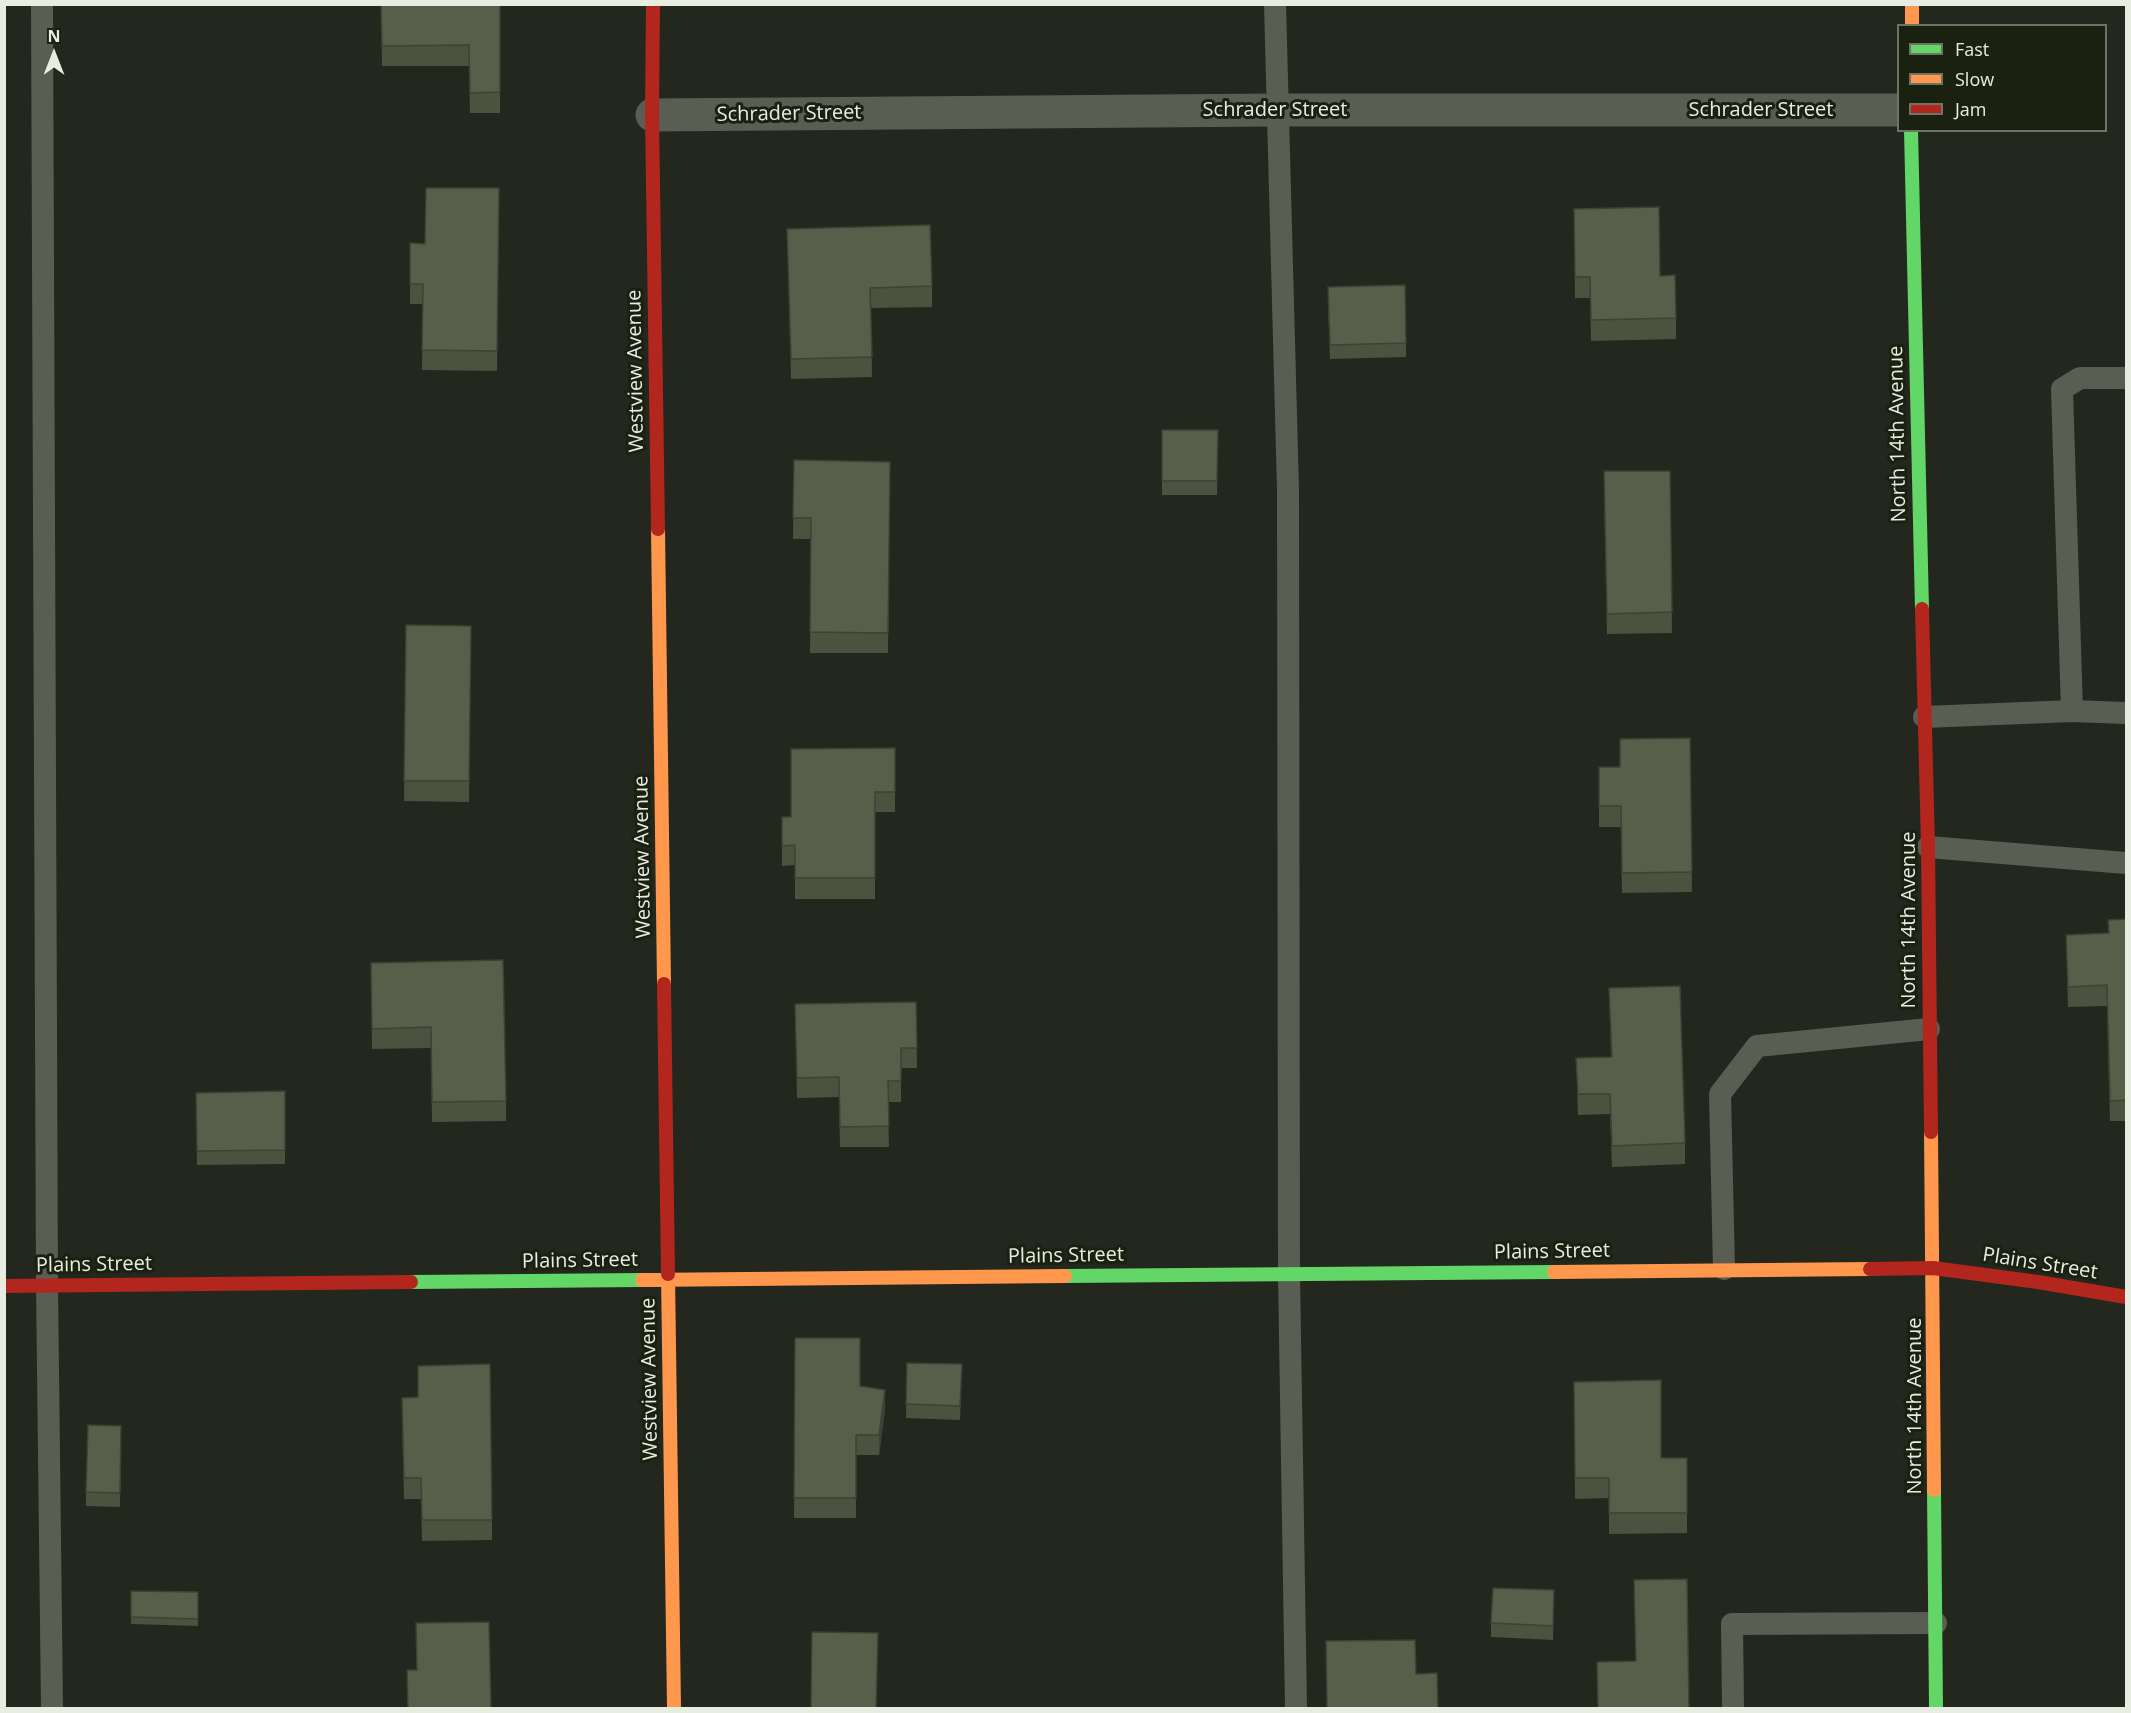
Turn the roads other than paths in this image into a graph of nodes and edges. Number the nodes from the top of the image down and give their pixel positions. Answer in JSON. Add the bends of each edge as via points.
{"nodes":[{"id":1,"x":42,"y":4,"type":"edge"},
{"id":2,"x":653,"y":4,"type":"edge"},
{"id":3,"x":1275,"y":4,"type":"edge"},
{"id":4,"x":1912,"y":4,"type":"edge"},
{"id":5,"x":1912,"y":24,"type":"edge"},
{"id":6,"x":1276,"y":110,"type":"junction"},
{"id":7,"x":1897,"y":110,"type":"edge"},
{"id":8,"x":652,"y":116,"type":"junction"},
{"id":9,"x":1911,"y":132,"type":"edge"},
{"id":10,"x":2127,"y":378,"type":"edge"},
{"id":11,"x":2072,"y":711,"type":"junction"},
{"id":12,"x":2127,"y":713,"type":"edge"},
{"id":13,"x":1924,"y":717,"type":"junction"},
{"id":14,"x":1928,"y":847,"type":"junction"},
{"id":15,"x":2127,"y":863,"type":"edge"},
{"id":16,"x":1929,"y":1029,"type":"junction"},
{"id":17,"x":1933,"y":1268,"type":"junction"},
{"id":18,"x":1724,"y":1269,"type":"junction"},
{"id":19,"x":1289,"y":1274,"type":"junction"},
{"id":20,"x":668,"y":1280,"type":"junction"},
{"id":21,"x":47,"y":1285,"type":"junction"},
{"id":22,"x":4,"y":1286,"type":"edge"},
{"id":23,"x":2127,"y":1297,"type":"edge"},
{"id":24,"x":1936,"y":1623,"type":"junction"},
{"id":25,"x":52,"y":1708,"type":"edge"},
{"id":26,"x":674,"y":1708,"type":"edge"},
{"id":27,"x":1296,"y":1708,"type":"edge"},
{"id":28,"x":1733,"y":1708,"type":"edge"},
{"id":29,"x":1936,"y":1708,"type":"edge"}],
"edges":[{"from":1,"to":21,"type":"lane"},
{"from":2,"to":8,"type":"street","name":"Westview Avenue"},
{"from":3,"to":6,"type":"lane"},
{"from":4,"to":5,"type":"street"},
{"from":6,"to":7,"type":"street","name":"Schrader Street"},
{"from":6,"to":8,"type":"street","name":"Schrader Street"},
{"from":6,"to":19,"type":"lane","via":[[1288,490]]},
{"from":8,"to":20,"type":"street","name":"Westview Avenue"},
{"from":9,"to":13,"type":"street","name":"North 14th Avenue"},
{"from":10,"to":11,"type":"lane","via":[[2080,378],[2062,389]]},
{"from":11,"to":12,"type":"lane"},
{"from":11,"to":13,"type":"lane"},
{"from":13,"to":14,"type":"street","name":"North 14th Avenue"},
{"from":14,"to":15,"type":"lane"},
{"from":14,"to":16,"type":"street","name":"North 14th Avenue"},
{"from":16,"to":17,"type":"street","name":"North 14th Avenue"},
{"from":16,"to":18,"type":"lane","via":[[1757,1046],[1720,1094]]},
{"from":17,"to":18,"type":"street","name":"Plains Street"},
{"from":17,"to":23,"type":"street","name":"Plains Street"},
{"from":17,"to":24,"type":"street","name":"North 14th Avenue"},
{"from":18,"to":19,"type":"street","name":"Plains Street"},
{"from":19,"to":20,"type":"street","name":"Plains Street"},
{"from":19,"to":27,"type":"lane"},
{"from":20,"to":21,"type":"street","name":"Plains Street"},
{"from":20,"to":26,"type":"street","name":"Westview Avenue"},
{"from":21,"to":22,"type":"street","name":"Plains Street"},
{"from":21,"to":25,"type":"lane"},
{"from":24,"to":28,"type":"lane","via":[[1732,1624]]},
{"from":24,"to":29,"type":"street","name":"North 14th Avenue"}]}
